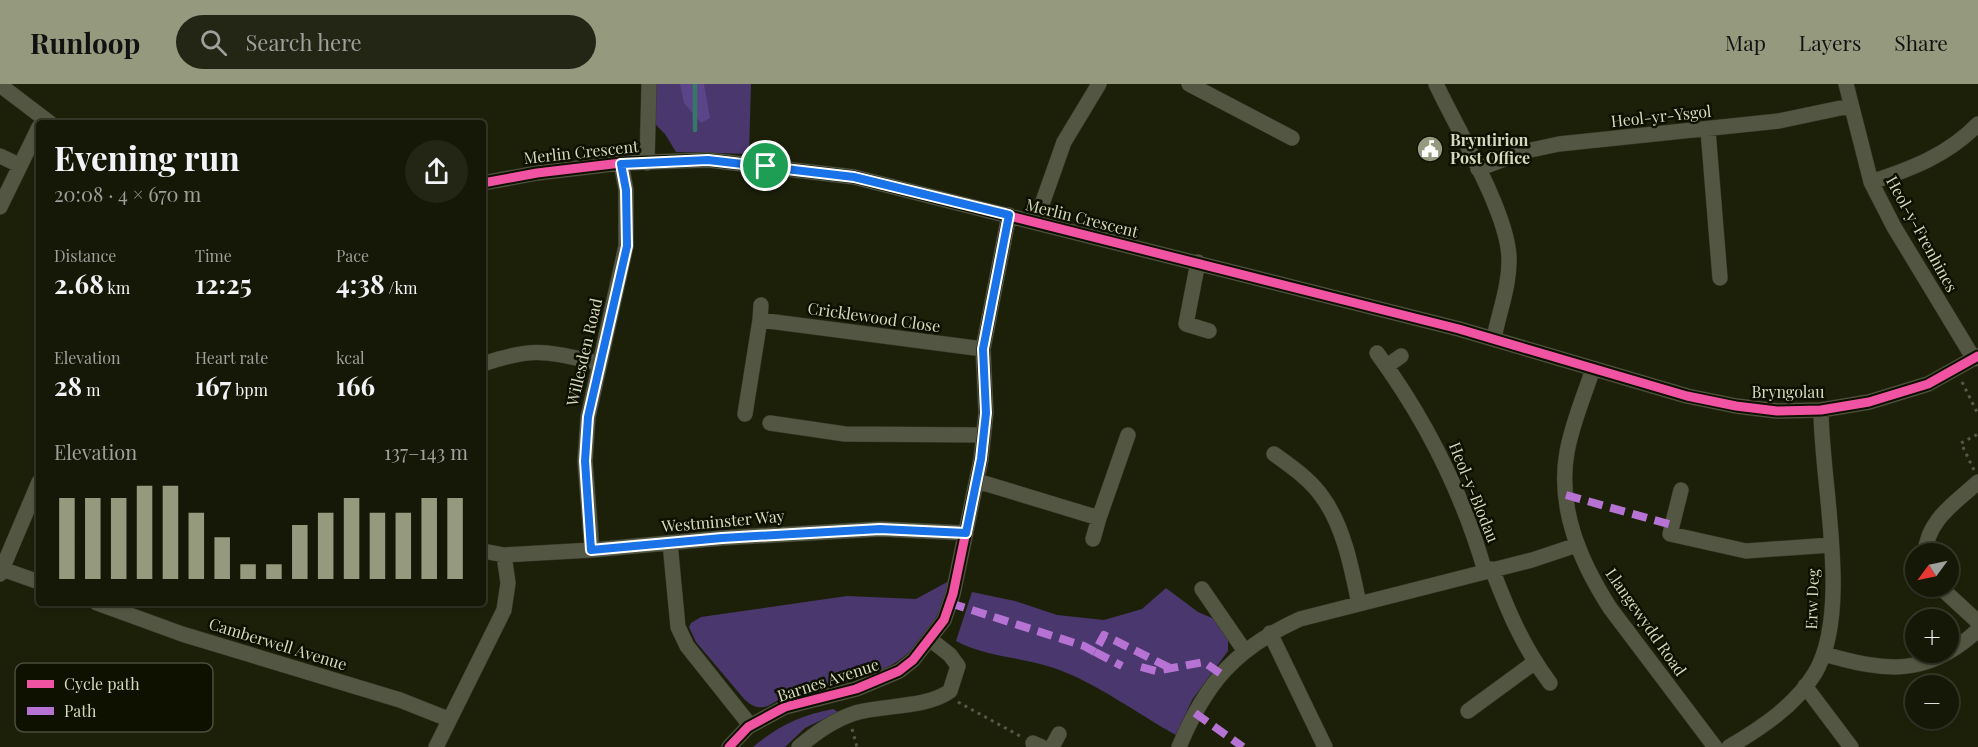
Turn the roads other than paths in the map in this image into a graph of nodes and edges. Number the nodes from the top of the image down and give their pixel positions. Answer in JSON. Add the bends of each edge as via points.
{"nodes":[{"id":1,"x":649,"y":84,"type":"edge"},
{"id":2,"x":1099,"y":84,"type":"edge"},
{"id":3,"x":1189,"y":84,"type":"edge"},
{"id":4,"x":1436,"y":84,"type":"edge"},
{"id":5,"x":1846,"y":84,"type":"edge"},
{"id":6,"x":0,"y":85,"type":"edge"},
{"id":7,"x":1850,"y":106,"type":"junction"},
{"id":8,"x":41,"y":120,"type":"edge"},
{"id":9,"x":1978,"y":124,"type":"edge"},
{"id":10,"x":1708,"y":130,"type":"junction"},
{"id":11,"x":36,"y":136,"type":"edge"},
{"id":12,"x":1292,"y":138,"type":"dead end"},
{"id":13,"x":0,"y":156,"type":"edge"},
{"id":14,"x":647,"y":163,"type":"junction"},
{"id":15,"x":621,"y":164,"type":"junction"},
{"id":16,"x":19,"y":165,"type":"junction"},
{"id":17,"x":1478,"y":169,"type":"junction"},
{"id":18,"x":486,"y":182,"type":"edge"},
{"id":19,"x":1871,"y":182,"type":"junction"},
{"id":20,"x":0,"y":207,"type":"edge"},
{"id":21,"x":1009,"y":215,"type":"junction"},
{"id":22,"x":1036,"y":221,"type":"junction"},
{"id":23,"x":1198,"y":262,"type":"junction"},
{"id":24,"x":1720,"y":278,"type":"dead end"},
{"id":25,"x":761,"y":304,"type":"dead end"},
{"id":26,"x":760,"y":321,"type":"junction"},
{"id":27,"x":1209,"y":331,"type":"dead end"},
{"id":28,"x":1494,"y":338,"type":"junction"},
{"id":29,"x":983,"y":349,"type":"junction"},
{"id":30,"x":1377,"y":353,"type":"dead end"},
{"id":31,"x":1401,"y":356,"type":"dead end"},
{"id":32,"x":1976,"y":358,"type":"edge"},
{"id":33,"x":486,"y":363,"type":"edge"},
{"id":34,"x":599,"y":363,"type":"junction"},
{"id":35,"x":1387,"y":366,"type":"junction"},
{"id":36,"x":1593,"y":369,"type":"junction"},
{"id":37,"x":1821,"y":410,"type":"junction"},
{"id":38,"x":745,"y":414,"type":"dead end"},
{"id":39,"x":770,"y":423,"type":"dead end"},
{"id":40,"x":983,"y":435,"type":"junction"},
{"id":41,"x":1128,"y":435,"type":"dead end"},
{"id":42,"x":1280,"y":464,"type":"dead end"},
{"id":43,"x":1978,"y":480,"type":"edge"},
{"id":44,"x":977,"y":481,"type":"junction"},
{"id":45,"x":36,"y":489,"type":"edge"},
{"id":46,"x":1681,"y":490,"type":"dead end"},
{"id":47,"x":1099,"y":518,"type":"junction"},
{"id":48,"x":966,"y":533,"type":"junction"},
{"id":49,"x":1093,"y":539,"type":"dead end"},
{"id":50,"x":670,"y":543,"type":"junction"},
{"id":51,"x":1926,"y":543,"type":"edge"},
{"id":52,"x":1577,"y":545,"type":"junction"},
{"id":53,"x":1831,"y":545,"type":"junction"},
{"id":54,"x":591,"y":550,"type":"junction"},
{"id":55,"x":486,"y":552,"type":"edge"},
{"id":56,"x":504,"y":555,"type":"junction"},
{"id":57,"x":1489,"y":570,"type":"junction"},
{"id":58,"x":1,"y":571,"type":"edge"},
{"id":59,"x":36,"y":581,"type":"edge"},
{"id":60,"x":1202,"y":589,"type":"dead end"},
{"id":61,"x":1951,"y":597,"type":"edge"},
{"id":62,"x":1359,"y":604,"type":"junction"},
{"id":63,"x":105,"y":606,"type":"edge"},
{"id":64,"x":1978,"y":622,"type":"edge"},
{"id":65,"x":1978,"y":630,"type":"edge"},
{"id":66,"x":1270,"y":633,"type":"junction"},
{"id":67,"x":931,"y":640,"type":"junction"},
{"id":68,"x":1244,"y":650,"type":"junction"},
{"id":69,"x":1824,"y":654,"type":"junction"},
{"id":70,"x":1534,"y":662,"type":"junction"},
{"id":71,"x":1550,"y":682,"type":"dead end"},
{"id":72,"x":1805,"y":686,"type":"junction"},
{"id":73,"x":1473,"y":701,"type":"dead end"},
{"id":74,"x":448,"y":719,"type":"junction"},
{"id":75,"x":748,"y":727,"type":"junction"},
{"id":76,"x":436,"y":747,"type":"edge"},
{"id":77,"x":729,"y":747,"type":"edge"},
{"id":78,"x":799,"y":747,"type":"edge"},
{"id":79,"x":1179,"y":747,"type":"edge"},
{"id":80,"x":1325,"y":747,"type":"edge"},
{"id":81,"x":1715,"y":747,"type":"edge"},
{"id":82,"x":1729,"y":747,"type":"edge"},
{"id":83,"x":1851,"y":747,"type":"edge"}],
"edges":[{"from":1,"to":14,"type":"street"},
{"from":2,"to":22,"type":"street","via":[[1064,142]]},
{"from":3,"to":12,"type":"street"},
{"from":4,"to":17,"type":"street"},
{"from":5,"to":7,"type":"street","name":"Heol-y-Frenhines"},
{"from":6,"to":8,"type":"street"},
{"from":7,"to":10,"type":"street","name":"Heol-yr-Ysgol","via":[[1823,114]]},
{"from":7,"to":19,"type":"street","name":"Heol-y-Frenhines"},
{"from":9,"to":19,"type":"street","via":[[1943,153]]},
{"from":10,"to":17,"type":"street","name":"Heol-yr-Ysgol","via":[[1558,144]]},
{"from":10,"to":24,"type":"street"},
{"from":11,"to":16,"type":"street"},
{"from":13,"to":16,"type":"street"},
{"from":14,"to":15,"type":"street","name":"Merlin Crescent"},
{"from":14,"to":21,"type":"street","name":"Merlin Crescent","via":[[708,160],[854,177]]},
{"from":15,"to":18,"type":"street","name":"Merlin Crescent"},
{"from":15,"to":34,"type":"street","name":"Willesden Road","via":[[626,190],[627,246]]},
{"from":16,"to":20,"type":"street"},
{"from":17,"to":28,"type":"street","via":[[1496,210],[1509,258],[1507,285]]},
{"from":19,"to":32,"type":"street","name":"Heol-y-Frenhines","via":[[1893,227]]},
{"from":21,"to":22,"type":"street","name":"Merlin Crescent"},
{"from":21,"to":29,"type":"street","name":"Barnes Avenue"},
{"from":22,"to":23,"type":"street","name":"Merlin Crescent"},
{"from":23,"to":27,"type":"street","via":[[1186,324]]},
{"from":23,"to":28,"type":"street","name":"Merlin Crescent"},
{"from":25,"to":26,"type":"street"},
{"from":26,"to":29,"type":"street","name":"Cricklewood Close"},
{"from":26,"to":38,"type":"street"},
{"from":28,"to":36,"type":"street","name":"Merlin Crescent"},
{"from":29,"to":40,"type":"street","name":"Barnes Avenue"},
{"from":30,"to":35,"type":"street","name":"Heol-y-Blodau"},
{"from":31,"to":35,"type":"street"},
{"from":32,"to":37,"type":"street","name":"Bryngolau","via":[[1912,390]]},
{"from":33,"to":34,"type":"street","via":[[540,351]]},
{"from":34,"to":54,"type":"street","name":"Willesden Road","via":[[588,417],[585,461]]},
{"from":35,"to":57,"type":"street","name":"Heol-y-Blodau","via":[[1435,442]]},
{"from":36,"to":37,"type":"street","name":"Bryngolau","via":[[1736,406],[1777,411]]},
{"from":36,"to":52,"type":"street","name":"Llangewydd Road","via":[[1575,423],[1565,472],[1568,515]]},
{"from":37,"to":53,"type":"street","name":"Erw Deg"},
{"from":39,"to":40,"type":"street","via":[[845,434]]},
{"from":40,"to":44,"type":"street","name":"Barnes Avenue"},
{"from":41,"to":47,"type":"street"},
{"from":42,"to":62,"type":"street","via":[[1304,476],[1324,498],[1337,524]]},
{"from":43,"to":51,"type":"street","via":[[1936,520]]},
{"from":44,"to":47,"type":"street"},
{"from":44,"to":48,"type":"street","name":"Barnes Avenue"},
{"from":45,"to":58,"type":"street"},
{"from":46,"to":53,"type":"street","via":[[1669,539],[1746,551]]},
{"from":47,"to":49,"type":"street"},
{"from":48,"to":50,"type":"street","name":"Westminster Way","via":[[880,529]]},
{"from":48,"to":67,"type":"street","name":"Barnes Avenue","via":[[953,594],[944,620]]},
{"from":50,"to":54,"type":"street","name":"Westminster Way"},
{"from":50,"to":75,"type":"street","via":[[678,627],[687,646]]},
{"from":52,"to":57,"type":"street"},
{"from":52,"to":81,"type":"street","name":"Llangewydd Road","via":[[1610,608]]},
{"from":53,"to":69,"type":"street","name":"Erw Deg","via":[[1832,626]]},
{"from":54,"to":56,"type":"street","name":"Westminster Way"},
{"from":55,"to":56,"type":"street","name":"Westminster Way"},
{"from":56,"to":74,"type":"street","via":[[508,583],[504,610]]},
{"from":57,"to":62,"type":"street"},
{"from":57,"to":70,"type":"street","name":"Heol-y-Blodau"},
{"from":58,"to":59,"type":"street"},
{"from":60,"to":68,"type":"street"},
{"from":61,"to":64,"type":"street"},
{"from":62,"to":66,"type":"street","via":[[1300,619]]},
{"from":63,"to":74,"type":"street","name":"Camberwell Avenue","via":[[182,634],[400,700]]},
{"from":65,"to":69,"type":"street","via":[[1959,648],[1910,667],[1866,666]]},
{"from":66,"to":68,"type":"street"},
{"from":66,"to":80,"type":"street"},
{"from":67,"to":75,"type":"street","name":"Barnes Avenue","via":[[913,660],[876,683],[785,706]]},
{"from":67,"to":78,"type":"street","via":[[958,666],[950,691],[938,698],[849,716],[813,734]]},
{"from":68,"to":79,"type":"street","via":[[1203,699]]},
{"from":69,"to":72,"type":"street","name":"Erw Deg"},
{"from":70,"to":71,"type":"street","name":"Heol-y-Blodau"},
{"from":70,"to":73,"type":"street"},
{"from":72,"to":82,"type":"street","name":"Erw Deg","via":[[1782,712]]},
{"from":72,"to":83,"type":"street"},
{"from":74,"to":76,"type":"street"},
{"from":75,"to":77,"type":"street","name":"Barnes Avenue"}]}
